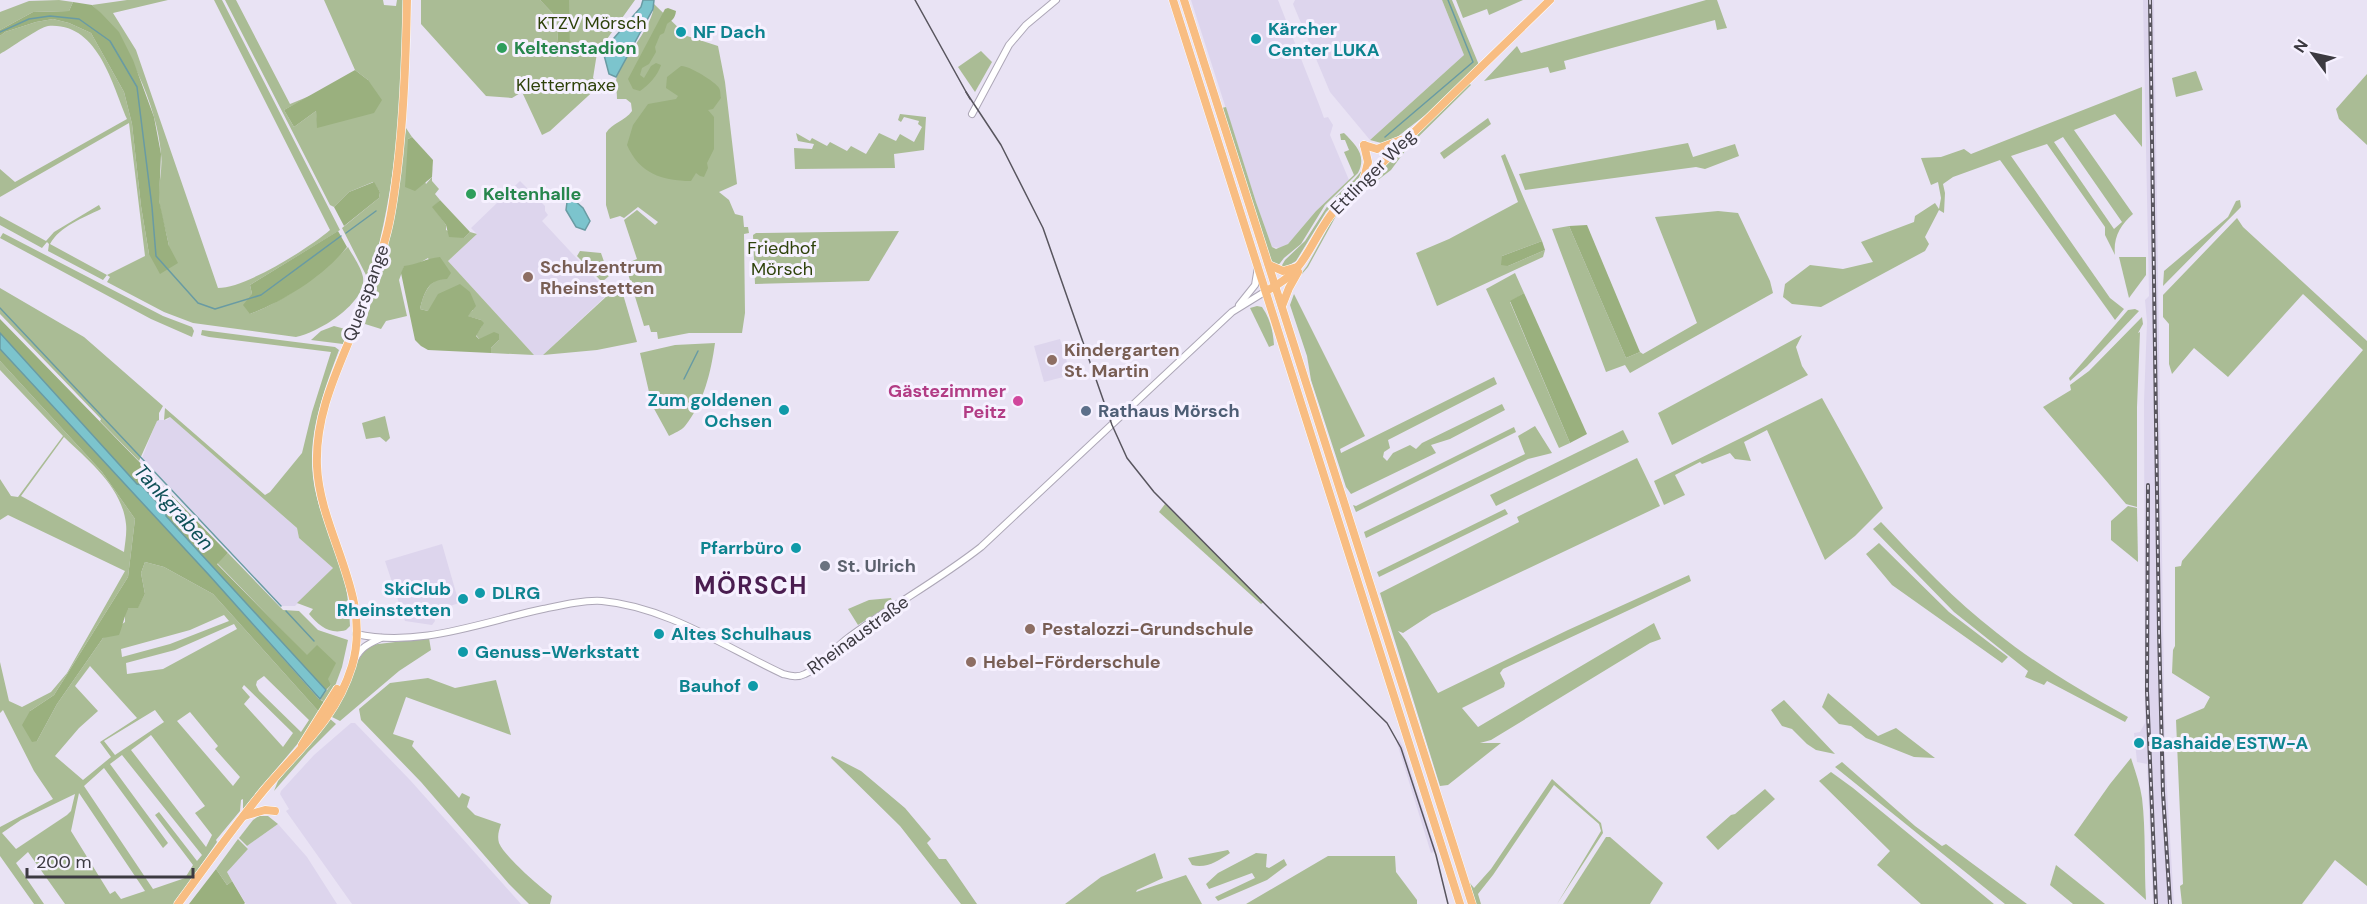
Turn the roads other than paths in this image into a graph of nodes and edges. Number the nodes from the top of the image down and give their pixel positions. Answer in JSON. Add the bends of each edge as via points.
{"nodes":[{"id":1,"x":407,"y":0,"type":"edge"},
{"id":2,"x":1056,"y":0,"type":"edge"},
{"id":3,"x":1173,"y":0,"type":"edge"},
{"id":4,"x":1184,"y":0,"type":"edge"},
{"id":5,"x":1550,"y":0,"type":"edge"},
{"id":6,"x":972,"y":114,"type":"dead end"},
{"id":7,"x":1408,"y":137,"type":"junction"},
{"id":8,"x":1363,"y":180,"type":"junction"},
{"id":9,"x":1305,"y":260,"type":"junction"},
{"id":10,"x":1269,"y":264,"type":"junction"},
{"id":11,"x":1258,"y":267,"type":"junction"},
{"id":12,"x":1276,"y":286,"type":"junction"},
{"id":13,"x":1266,"y":291,"type":"junction"},
{"id":14,"x":1282,"y":306,"type":"junction"},
{"id":15,"x":1232,"y":312,"type":"junction"},
{"id":16,"x":356,"y":634,"type":"junction"},
{"id":17,"x":382,"y":638,"type":"junction"},
{"id":18,"x":352,"y":665,"type":"junction"},
{"id":19,"x":298,"y":751,"type":"junction"},
{"id":20,"x":275,"y":811,"type":"dead end"},
{"id":21,"x":244,"y":816,"type":"junction"},
{"id":22,"x":178,"y":904,"type":"edge"},
{"id":23,"x":1460,"y":904,"type":"edge"},
{"id":24,"x":1472,"y":904,"type":"edge"}],
"edges":[{"from":1,"to":16,"type":"main road","name":"Querspange","via":[[402,134],[387,233],[328,393],[319,429],[318,485],[350,578]]},
{"from":2,"to":6,"type":"street","via":[[1009,45]]},
{"from":3,"to":11,"type":"main road"},
{"from":4,"to":10,"type":"main road"},
{"from":5,"to":7,"type":"main road","name":"Ettlinger Weg"},
{"from":7,"to":8,"type":"main road","name":"Ettlinger Weg"},
{"from":7,"to":8,"type":"main road","via":[[1383,148],[1364,145],[1368,162]]},
{"from":8,"to":9,"type":"main road","name":"Ettlinger Weg","via":[[1328,217]]},
{"from":9,"to":10,"type":"main road","via":[[1289,271]]},
{"from":9,"to":12,"type":"main road","name":"Ettlinger Weg"},
{"from":9,"to":14,"type":"main road"},
{"from":10,"to":12,"type":"main road"},
{"from":11,"to":13,"type":"main road"},
{"from":11,"to":15,"type":"street","via":[[1255,285]]},
{"from":12,"to":13,"type":"main road","name":"Ettlinger Weg"},
{"from":12,"to":14,"type":"main road"},
{"from":13,"to":15,"type":"street","name":"Rheinaustraße"},
{"from":13,"to":23,"type":"main road"},
{"from":14,"to":24,"type":"main road"},
{"from":15,"to":17,"type":"street","name":"Rheinaustraße","via":[[981,547],[846,639],[802,676],[783,674],[678,622],[602,601],[568,604],[410,639]]},
{"from":16,"to":17,"type":"street","name":"Rheinaustraße"},
{"from":16,"to":18,"type":"main road"},
{"from":16,"to":19,"type":"main road","via":[[334,697]]},
{"from":17,"to":18,"type":"street","via":[[366,644]]},
{"from":18,"to":19,"type":"main road","via":[[328,716]]},
{"from":19,"to":21,"type":"main road"},
{"from":20,"to":21,"type":"main road"},
{"from":21,"to":22,"type":"main road"}]}
